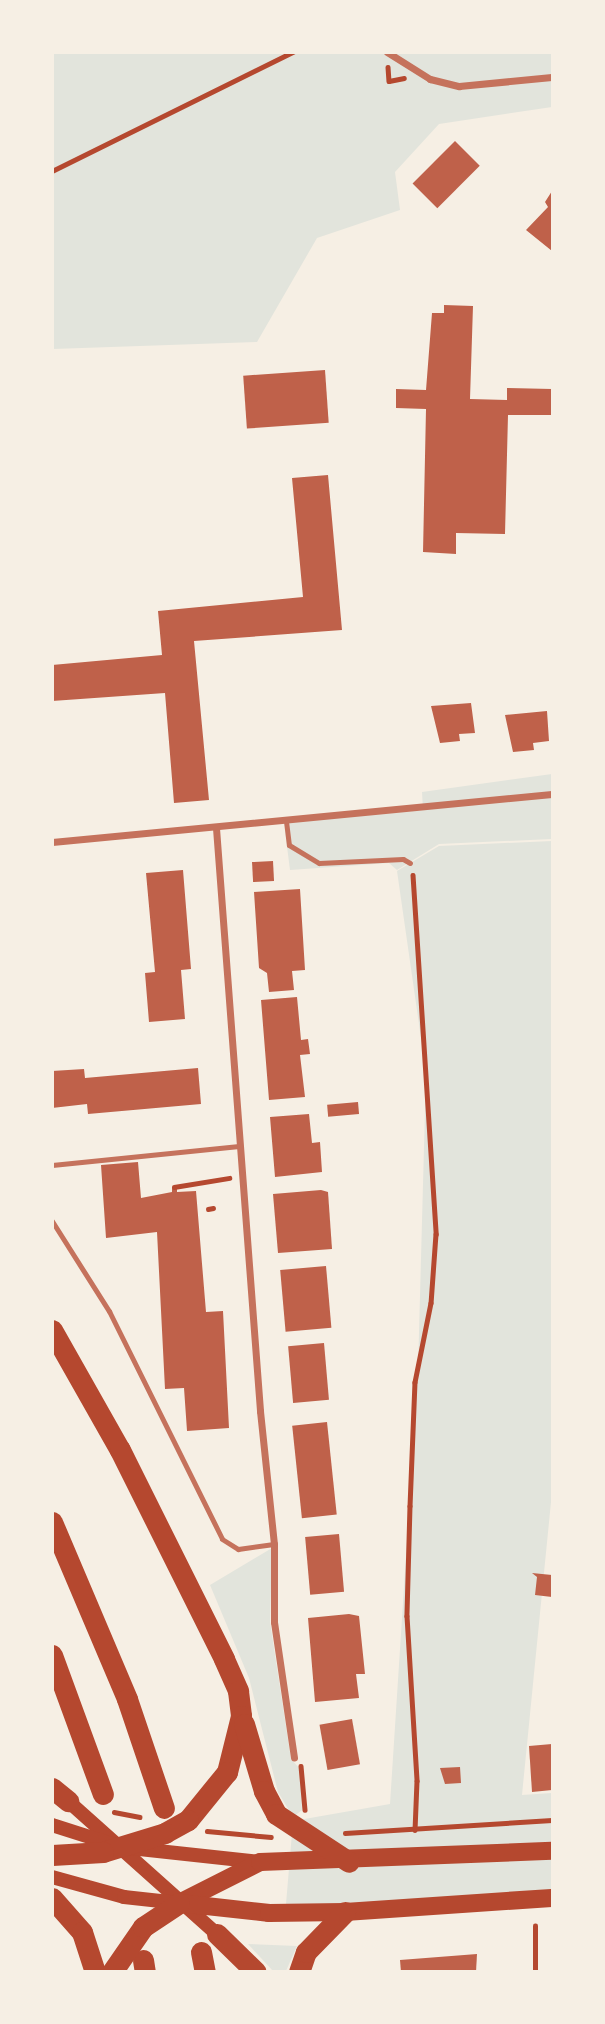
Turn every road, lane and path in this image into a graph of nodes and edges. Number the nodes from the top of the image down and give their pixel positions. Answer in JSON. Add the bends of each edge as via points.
{"nodes":[{"id":1,"x":293,"y":52,"type":"edge"},
{"id":2,"x":387,"y":52,"type":"edge"},
{"id":3,"x":552,"y":77,"type":"edge"},
{"id":4,"x":52,"y":171,"type":"edge"},
{"id":5,"x":552,"y":793,"type":"edge"},
{"id":6,"x":286,"y":821,"type":"junction"},
{"id":7,"x":216,"y":828,"type":"junction"},
{"id":8,"x":52,"y":842,"type":"edge"},
{"id":9,"x":410,"y":863,"type":"joint"},
{"id":10,"x":239,"y":1146,"type":"junction"},
{"id":11,"x":52,"y":1165,"type":"edge"},
{"id":12,"x":242,"y":1177,"type":"junction"},
{"id":13,"x":174,"y":1187,"type":"dead end"},
{"id":14,"x":52,"y":1221,"type":"edge"},
{"id":15,"x":52,"y":1330,"type":"edge"},
{"id":16,"x":52,"y":1522,"type":"edge"},
{"id":17,"x":274,"y":1545,"type":"junction"},
{"id":18,"x":52,"y":1656,"type":"edge"},
{"id":19,"x":241,"y":1716,"type":"junction"},
{"id":20,"x":294,"y":1758,"type":"joint"},
{"id":21,"x":60,"y":1795,"type":"edge"},
{"id":22,"x":104,"y":1802,"type":"joint"},
{"id":23,"x":163,"y":1808,"type":"dead end"},
{"id":24,"x":552,"y":1820,"type":"edge"},
{"id":25,"x":52,"y":1825,"type":"edge"},
{"id":26,"x":179,"y":1826,"type":"junction"},
{"id":27,"x":293,"y":1828,"type":"junction"},
{"id":28,"x":415,"y":1830,"type":"junction"},
{"id":29,"x":341,"y":1832,"type":"dead end"},
{"id":30,"x":266,"y":1837,"type":"junction"},
{"id":31,"x":121,"y":1847,"type":"junction"},
{"id":32,"x":552,"y":1852,"type":"edge"},
{"id":33,"x":52,"y":1855,"type":"edge"},
{"id":34,"x":263,"y":1862,"type":"junction"},
{"id":35,"x":349,"y":1862,"type":"junction"},
{"id":36,"x":52,"y":1877,"type":"edge"},
{"id":37,"x":52,"y":1898,"type":"edge"},
{"id":38,"x":552,"y":1898,"type":"edge"},
{"id":39,"x":179,"y":1903,"type":"junction"},
{"id":40,"x":345,"y":1912,"type":"junction"},
{"id":41,"x":535,"y":1926,"type":"dead end"},
{"id":42,"x":217,"y":1934,"type":"joint"},
{"id":43,"x":95,"y":1972,"type":"edge"},
{"id":44,"x":112,"y":1972,"type":"edge"},
{"id":45,"x":256,"y":1972,"type":"edge"},
{"id":46,"x":299,"y":1972,"type":"edge"},
{"id":47,"x":535,"y":1972,"type":"edge"}],
"edges":[{"from":1,"to":4,"type":"path"},
{"from":2,"to":3,"type":"street","via":[[430,79],[459,86]]},
{"from":5,"to":6,"type":"street"},
{"from":6,"to":7,"type":"street"},
{"from":6,"to":9,"type":"lane","via":[[289,845],[319,863],[402,859]]},
{"from":7,"to":8,"type":"street"},
{"from":7,"to":10,"type":"street"},
{"from":9,"to":28,"type":"path","via":[[431,1102],[436,1234],[431,1303],[415,1382],[410,1506],[407,1616],[417,1782]]},
{"from":10,"to":11,"type":"lane"},
{"from":10,"to":12,"type":"street"},
{"from":12,"to":13,"type":"path"},
{"from":12,"to":17,"type":"street"},
{"from":14,"to":17,"type":"lane","via":[[109,1311],[222,1539],[239,1549]]},
{"from":15,"to":19,"type":"highway","via":[[120,1450],[224,1659],[238,1691]]},
{"from":16,"to":23,"type":"highway","via":[[128,1699]]},
{"from":17,"to":20,"type":"street","via":[[274,1622]]},
{"from":18,"to":22,"type":"highway"},
{"from":19,"to":26,"type":"highway","via":[[227,1772],[204,1805]]},
{"from":19,"to":27,"type":"highway","via":[[264,1791],[276,1814]]},
{"from":20,"to":27,"type":"path","via":[[302,1768],[305,1801],[303,1817]]},
{"from":21,"to":31,"type":"main road"},
{"from":22,"to":26,"type":"path"},
{"from":24,"to":28,"type":"path"},
{"from":25,"to":31,"type":"main road"},
{"from":26,"to":30,"type":"path"},
{"from":26,"to":31,"type":"highway"},
{"from":27,"to":30,"type":"path","via":[[281,1837]]},
{"from":27,"to":35,"type":"highway"},
{"from":28,"to":29,"type":"path"},
{"from":30,"to":34,"type":"path"},
{"from":31,"to":33,"type":"highway"},
{"from":31,"to":34,"type":"main road"},
{"from":31,"to":39,"type":"main road"},
{"from":32,"to":35,"type":"main road"},
{"from":34,"to":35,"type":"main road"},
{"from":34,"to":39,"type":"main road"},
{"from":36,"to":39,"type":"main road","via":[[124,1897]]},
{"from":37,"to":43,"type":"highway","via":[[82,1932]]},
{"from":38,"to":40,"type":"main road"},
{"from":39,"to":40,"type":"main road","via":[[269,1913]]},
{"from":39,"to":42,"type":"main road"},
{"from":39,"to":44,"type":"highway","via":[[143,1927]]},
{"from":40,"to":46,"type":"highway","via":[[306,1952]]},
{"from":41,"to":47,"type":"path"},
{"from":42,"to":45,"type":"highway"}]}
